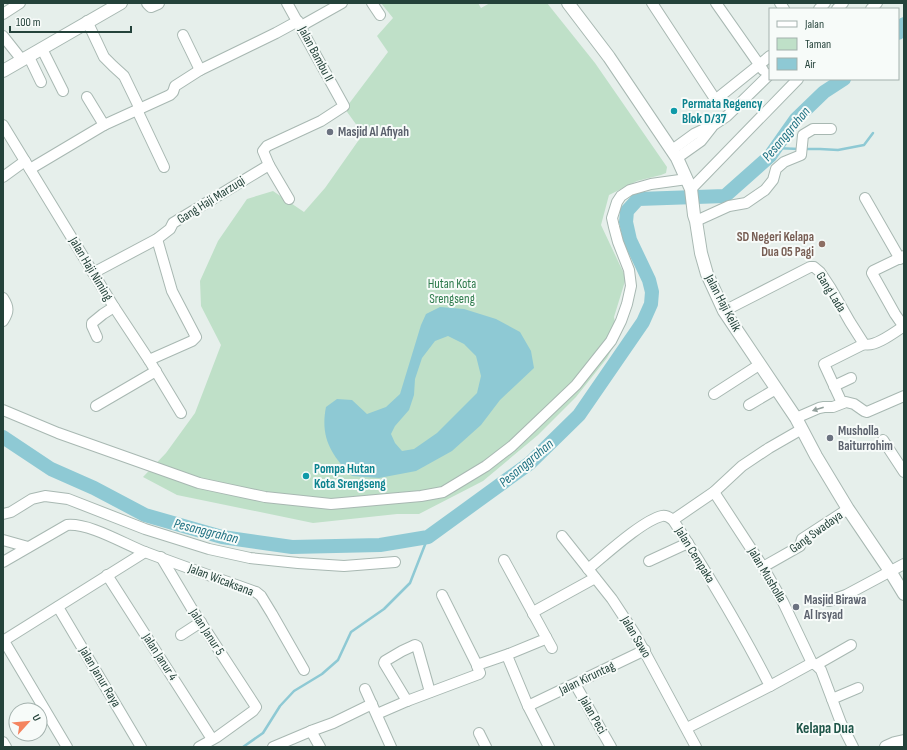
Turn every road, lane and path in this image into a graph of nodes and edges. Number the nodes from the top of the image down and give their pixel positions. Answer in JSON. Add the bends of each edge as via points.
{"nodes":[{"id":1,"x":20,"y":3,"type":"edge"},
{"id":2,"x":121,"y":3,"type":"edge"},
{"id":3,"x":148,"y":3,"type":"edge"},
{"id":4,"x":158,"y":3,"type":"edge"},
{"id":5,"x":287,"y":3,"type":"edge"},
{"id":6,"x":342,"y":3,"type":"edge"},
{"id":7,"x":372,"y":3,"type":"edge"},
{"id":8,"x":568,"y":3,"type":"edge"},
{"id":9,"x":652,"y":3,"type":"edge"},
{"id":10,"x":716,"y":3,"type":"edge"},
{"id":11,"x":3,"y":14,"type":"edge"},
{"id":12,"x":380,"y":15,"type":"dead end"},
{"id":13,"x":87,"y":21,"type":"junction"},
{"id":14,"x":299,"y":24,"type":"junction"},
{"id":15,"x":183,"y":35,"type":"dead end"},
{"id":16,"x":3,"y":36,"type":"edge"},
{"id":17,"x":42,"y":49,"type":"junction"},
{"id":18,"x":769,"y":57,"type":"edge"},
{"id":19,"x":25,"y":59,"type":"junction"},
{"id":20,"x":759,"y":65,"type":"junction"},
{"id":21,"x":200,"y":70,"type":"junction"},
{"id":22,"x":3,"y":71,"type":"edge"},
{"id":23,"x":769,"y":75,"type":"edge"},
{"id":24,"x":797,"y":80,"type":"edge"},
{"id":25,"x":41,"y":82,"type":"dead end"},
{"id":26,"x":63,"y":91,"type":"dead end"},
{"id":27,"x":87,"y":96,"type":"dead end"},
{"id":28,"x":138,"y":110,"type":"junction"},
{"id":29,"x":3,"y":125,"type":"edge"},
{"id":30,"x":104,"y":125,"type":"junction"},
{"id":31,"x":831,"y":129,"type":"dead end"},
{"id":32,"x":674,"y":154,"type":"junction"},
{"id":33,"x":27,"y":165,"type":"junction"},
{"id":34,"x":269,"y":165,"type":"junction"},
{"id":35,"x":164,"y":167,"type":"dead end"},
{"id":36,"x":3,"y":177,"type":"edge"},
{"id":37,"x":690,"y":187,"type":"junction"},
{"id":38,"x":865,"y":198,"type":"dead end"},
{"id":39,"x":289,"y":199,"type":"dead end"},
{"id":40,"x":695,"y":218,"type":"junction"},
{"id":41,"x":157,"y":240,"type":"junction"},
{"id":42,"x":902,"y":257,"type":"edge"},
{"id":43,"x":93,"y":273,"type":"junction"},
{"id":44,"x":3,"y":298,"type":"edge"},
{"id":45,"x":114,"y":307,"type":"junction"},
{"id":46,"x":724,"y":311,"type":"junction"},
{"id":47,"x":901,"y":316,"type":"edge"},
{"id":48,"x":3,"y":321,"type":"edge"},
{"id":49,"x":904,"y":326,"type":"edge"},
{"id":50,"x":96,"y":337,"type":"dead end"},
{"id":51,"x":864,"y":344,"type":"junction"},
{"id":52,"x":149,"y":360,"type":"junction"},
{"id":53,"x":759,"y":365,"type":"junction"},
{"id":54,"x":156,"y":370,"type":"junction"},
{"id":55,"x":851,"y":378,"type":"dead end"},
{"id":56,"x":834,"y":386,"type":"junction"},
{"id":57,"x":776,"y":389,"type":"junction"},
{"id":58,"x":714,"y":394,"type":"dead end"},
{"id":59,"x":904,"y":396,"type":"edge"},
{"id":60,"x":842,"y":403,"type":"junction"},
{"id":61,"x":749,"y":405,"type":"dead end"},
{"id":62,"x":96,"y":406,"type":"dead end"},
{"id":63,"x":3,"y":410,"type":"edge"},
{"id":64,"x":181,"y":413,"type":"dead end"},
{"id":65,"x":799,"y":423,"type":"junction"},
{"id":66,"x":882,"y":440,"type":"dead end"},
{"id":67,"x":904,"y":472,"type":"edge"},
{"id":68,"x":714,"y":492,"type":"junction"},
{"id":69,"x":848,"y":508,"type":"junction"},
{"id":70,"x":3,"y":514,"type":"edge"},
{"id":71,"x":673,"y":520,"type":"junction"},
{"id":72,"x":562,"y":536,"type":"dead end"},
{"id":73,"x":3,"y":540,"type":"edge"},
{"id":74,"x":688,"y":543,"type":"junction"},
{"id":75,"x":28,"y":547,"type":"junction"},
{"id":76,"x":145,"y":552,"type":"junction"},
{"id":77,"x":161,"y":557,"type":"junction"},
{"id":78,"x":504,"y":560,"type":"dead end"},
{"id":79,"x":649,"y":561,"type":"dead end"},
{"id":80,"x":3,"y":562,"type":"edge"},
{"id":81,"x":395,"y":562,"type":"dead end"},
{"id":82,"x":904,"y":564,"type":"edge"},
{"id":83,"x":763,"y":567,"type":"junction"},
{"id":84,"x":588,"y":569,"type":"junction"},
{"id":85,"x":890,"y":571,"type":"junction"},
{"id":86,"x":107,"y":575,"type":"junction"},
{"id":87,"x":595,"y":578,"type":"junction"},
{"id":88,"x":904,"y":594,"type":"edge"},
{"id":89,"x":442,"y":595,"type":"dead end"},
{"id":90,"x":829,"y":601,"type":"dead end"},
{"id":91,"x":58,"y":607,"type":"junction"},
{"id":92,"x":534,"y":614,"type":"junction"},
{"id":93,"x":200,"y":622,"type":"junction"},
{"id":94,"x":181,"y":635,"type":"dead end"},
{"id":95,"x":546,"y":637,"type":"junction"},
{"id":96,"x":4,"y":641,"type":"edge"},
{"id":97,"x":851,"y":645,"type":"dead end"},
{"id":98,"x":552,"y":648,"type":"dead end"},
{"id":99,"x":645,"y":650,"type":"junction"},
{"id":100,"x":509,"y":654,"type":"junction"},
{"id":101,"x":477,"y":664,"type":"junction"},
{"id":102,"x":814,"y":664,"type":"junction"},
{"id":103,"x":304,"y":670,"type":"dead end"},
{"id":104,"x":575,"y":684,"type":"junction"},
{"id":105,"x":770,"y":686,"type":"junction"},
{"id":106,"x":858,"y":688,"type":"dead end"},
{"id":107,"x":365,"y":689,"type":"dead end"},
{"id":108,"x":430,"y":692,"type":"junction"},
{"id":109,"x":832,"y":699,"type":"junction"},
{"id":110,"x":406,"y":701,"type":"junction"},
{"id":111,"x":372,"y":704,"type":"junction"},
{"id":112,"x":528,"y":706,"type":"junction"},
{"id":113,"x":377,"y":714,"type":"junction"},
{"id":114,"x":686,"y":728,"type":"junction"},
{"id":115,"x":479,"y":733,"type":"dead end"},
{"id":116,"x":312,"y":734,"type":"junction"},
{"id":117,"x":212,"y":739,"type":"junction"},
{"id":118,"x":904,"y":741,"type":"edge"},
{"id":119,"x":3,"y":742,"type":"edge"},
{"id":120,"x":6,"y":747,"type":"edge"},
{"id":121,"x":67,"y":747,"type":"edge"},
{"id":122,"x":141,"y":747,"type":"edge"},
{"id":123,"x":199,"y":747,"type":"edge"},
{"id":124,"x":273,"y":747,"type":"edge"},
{"id":125,"x":320,"y":747,"type":"edge"},
{"id":126,"x":391,"y":747,"type":"edge"},
{"id":127,"x":486,"y":747,"type":"edge"},
{"id":128,"x":549,"y":747,"type":"edge"},
{"id":129,"x":611,"y":747,"type":"edge"},
{"id":130,"x":696,"y":747,"type":"edge"},
{"id":131,"x":853,"y":747,"type":"edge"},
{"id":132,"x":886,"y":747,"type":"edge"}],
"edges":[{"from":1,"to":11,"type":"street"},
{"from":2,"to":13,"type":"street"},
{"from":3,"to":4,"type":"street","via":[[153,6]]},
{"from":5,"to":14,"type":"street","name":"Jalan Bambu II"},
{"from":6,"to":14,"type":"street"},
{"from":7,"to":12,"type":"street"},
{"from":8,"to":32,"type":"street","name":"Jalan Haji Kelik","via":[[609,57]]},
{"from":9,"to":20,"type":"street","via":[[715,98]]},
{"from":10,"to":20,"type":"street"},
{"from":13,"to":17,"type":"street"},
{"from":13,"to":28,"type":"street","via":[[104,57],[124,76]]},
{"from":14,"to":21,"type":"street"},
{"from":14,"to":34,"type":"street","name":"Jalan Bambu II","via":[[344,107],[265,147],[263,151]]},
{"from":15,"to":21,"type":"street"},
{"from":16,"to":19,"type":"street"},
{"from":17,"to":19,"type":"street"},
{"from":17,"to":26,"type":"street"},
{"from":18,"to":20,"type":"street"},
{"from":19,"to":22,"type":"street"},
{"from":19,"to":25,"type":"street"},
{"from":20,"to":23,"type":"street"},
{"from":21,"to":28,"type":"street","via":[[174,86],[170,94]]},
{"from":23,"to":32,"type":"street","via":[[727,116],[694,134]]},
{"from":24,"to":37,"type":"street"},
{"from":27,"to":30,"type":"street"},
{"from":28,"to":30,"type":"street"},
{"from":28,"to":35,"type":"street"},
{"from":29,"to":33,"type":"street","name":"Jalan Haji Niming"},
{"from":30,"to":33,"type":"street"},
{"from":31,"to":40,"type":"street","via":[[813,129],[803,135],[801,155],[784,162],[776,169],[773,180],[765,190],[746,203]]},
{"from":32,"to":37,"type":"street","name":"Jalan Haji Kelik"},
{"from":33,"to":36,"type":"street"},
{"from":33,"to":43,"type":"street","name":"Jalan Haji Niming"},
{"from":34,"to":39,"type":"street"},
{"from":34,"to":41,"type":"street","name":"Gang Haji Marzuqi","via":[[173,223],[170,230]]},
{"from":37,"to":40,"type":"street","name":"Jalan Haji Kelik"},
{"from":37,"to":63,"type":"street","via":[[651,184],[630,190],[621,196],[612,218],[629,270],[631,286],[621,321],[611,341],[576,385],[512,446],[486,466],[443,492],[331,504],[265,497],[199,483],[58,433]]},
{"from":38,"to":42,"type":"street"},
{"from":40,"to":46,"type":"street","name":"Jalan Haji Kelik","via":[[707,274]]},
{"from":41,"to":43,"type":"street","name":"Gang Haji Marzuqi"},
{"from":41,"to":52,"type":"street","via":[[172,291],[196,337]]},
{"from":42,"to":47,"type":"street","via":[[872,273]]},
{"from":43,"to":45,"type":"street","name":"Jalan Haji Niming"},
{"from":44,"to":48,"type":"street","via":[[8,310]]},
{"from":45,"to":50,"type":"street","via":[[92,323]]},
{"from":45,"to":52,"type":"street","name":"Jalan Haji Niming"},
{"from":46,"to":51,"type":"street","name":"Gang Lada","via":[[814,267],[827,282]]},
{"from":46,"to":53,"type":"street","name":"Jalan Haji Kelik"},
{"from":47,"to":49,"type":"street"},
{"from":49,"to":51,"type":"street","via":[[876,343],[868,346]]},
{"from":51,"to":56,"type":"street","via":[[824,363]]},
{"from":52,"to":54,"type":"street","name":"Jalan Haji Niming"},
{"from":53,"to":57,"type":"street","name":"Jalan Haji Kelik"},
{"from":53,"to":58,"type":"street"},
{"from":54,"to":62,"type":"street"},
{"from":54,"to":64,"type":"street","name":"Jalan Haji Niming"},
{"from":55,"to":56,"type":"street"},
{"from":56,"to":60,"type":"street"},
{"from":57,"to":61,"type":"street"},
{"from":57,"to":65,"type":"street","name":"Jalan Haji Kelik"},
{"from":59,"to":60,"type":"street","via":[[867,412],[854,404]]},
{"from":60,"to":65,"type":"street","name":"Jalan Cempaka","one_way":true,"via":[[819,408]]},
{"from":65,"to":68,"type":"street","name":"Jalan Cempaka","via":[[742,466]]},
{"from":65,"to":69,"type":"street","name":"Jalan Haji Kelik"},
{"from":66,"to":67,"type":"street"},
{"from":68,"to":71,"type":"street","name":"Jalan Cempaka"},
{"from":68,"to":83,"type":"street","name":"Jalan Musholla"},
{"from":69,"to":83,"type":"street","name":"Gang Swadaya","via":[[802,539],[800,546]]},
{"from":69,"to":85,"type":"street","name":"Jalan Haji Kelik"},
{"from":70,"to":81,"type":"street","via":[[32,499],[45,496],[68,499],[145,529],[209,549],[250,558],[344,566]]},
{"from":71,"to":74,"type":"street","name":"Jalan Cempaka"},
{"from":71,"to":84,"type":"street","via":[[667,516],[654,519]]},
{"from":72,"to":84,"type":"street","name":"Jalan Sawo"},
{"from":73,"to":75,"type":"street"},
{"from":74,"to":79,"type":"street"},
{"from":74,"to":105,"type":"street","name":"Jalan Cempaka","via":[[738,625]]},
{"from":75,"to":76,"type":"street","name":"Jalan Wicaksana","via":[[63,527],[73,525],[98,532]]},
{"from":75,"to":80,"type":"street"},
{"from":76,"to":77,"type":"street","name":"Jalan Wicaksana"},
{"from":76,"to":86,"type":"street"},
{"from":77,"to":93,"type":"street","name":"Jalan Janur 5"},
{"from":77,"to":103,"type":"street","name":"Jalan Wicaksana","via":[[256,592],[261,596]]},
{"from":78,"to":92,"type":"street"},
{"from":82,"to":85,"type":"street"},
{"from":83,"to":102,"type":"street","name":"Jalan Musholla"},
{"from":84,"to":87,"type":"street","name":"Jalan Sawo"},
{"from":85,"to":88,"type":"street","name":"Jalan Haji Kelik"},
{"from":85,"to":90,"type":"street","via":[[846,595]]},
{"from":86,"to":91,"type":"street"},
{"from":86,"to":117,"type":"street","name":"Jalan Janur 4"},
{"from":87,"to":92,"type":"street","via":[[536,610]]},
{"from":87,"to":99,"type":"street","name":"Jalan Sawo","via":[[620,610]]},
{"from":89,"to":101,"type":"street"},
{"from":91,"to":96,"type":"street"},
{"from":91,"to":122,"type":"street","name":"Jalan Janur Raya"},
{"from":92,"to":95,"type":"street"},
{"from":93,"to":94,"type":"street"},
{"from":93,"to":117,"type":"street","name":"Jalan Janur 5","via":[[256,707]]},
{"from":95,"to":98,"type":"street"},
{"from":95,"to":100,"type":"street"},
{"from":96,"to":121,"type":"street"},
{"from":97,"to":102,"type":"street"},
{"from":99,"to":104,"type":"street","name":"Jalan Kiruntag"},
{"from":99,"to":114,"type":"street","name":"Jalan Sawo"},
{"from":100,"to":101,"type":"street"},
{"from":100,"to":112,"type":"street","via":[[508,658]]},
{"from":101,"to":108,"type":"street","via":[[479,674]]},
{"from":102,"to":105,"type":"street"},
{"from":102,"to":109,"type":"street","name":"Jalan Musholla","via":[[821,670]]},
{"from":104,"to":112,"type":"street","name":"Jalan Kiruntag"},
{"from":104,"to":129,"type":"street","name":"Jalan Peci"},
{"from":105,"to":114,"type":"street"},
{"from":106,"to":109,"type":"street"},
{"from":107,"to":111,"type":"street"},
{"from":108,"to":110,"type":"street"},
{"from":108,"to":110,"type":"street","via":[[415,645],[402,650],[384,663]]},
{"from":109,"to":131,"type":"street","name":"Jalan Musholla"},
{"from":110,"to":113,"type":"street"},
{"from":111,"to":113,"type":"street"},
{"from":111,"to":116,"type":"street"},
{"from":112,"to":128,"type":"street"},
{"from":113,"to":126,"type":"street"},
{"from":114,"to":130,"type":"street","name":"Jalan Sawo"},
{"from":115,"to":127,"type":"street"},
{"from":116,"to":124,"type":"street"},
{"from":116,"to":125,"type":"street"},
{"from":117,"to":123,"type":"street"},
{"from":118,"to":132,"type":"street"},
{"from":119,"to":120,"type":"street"}]}
